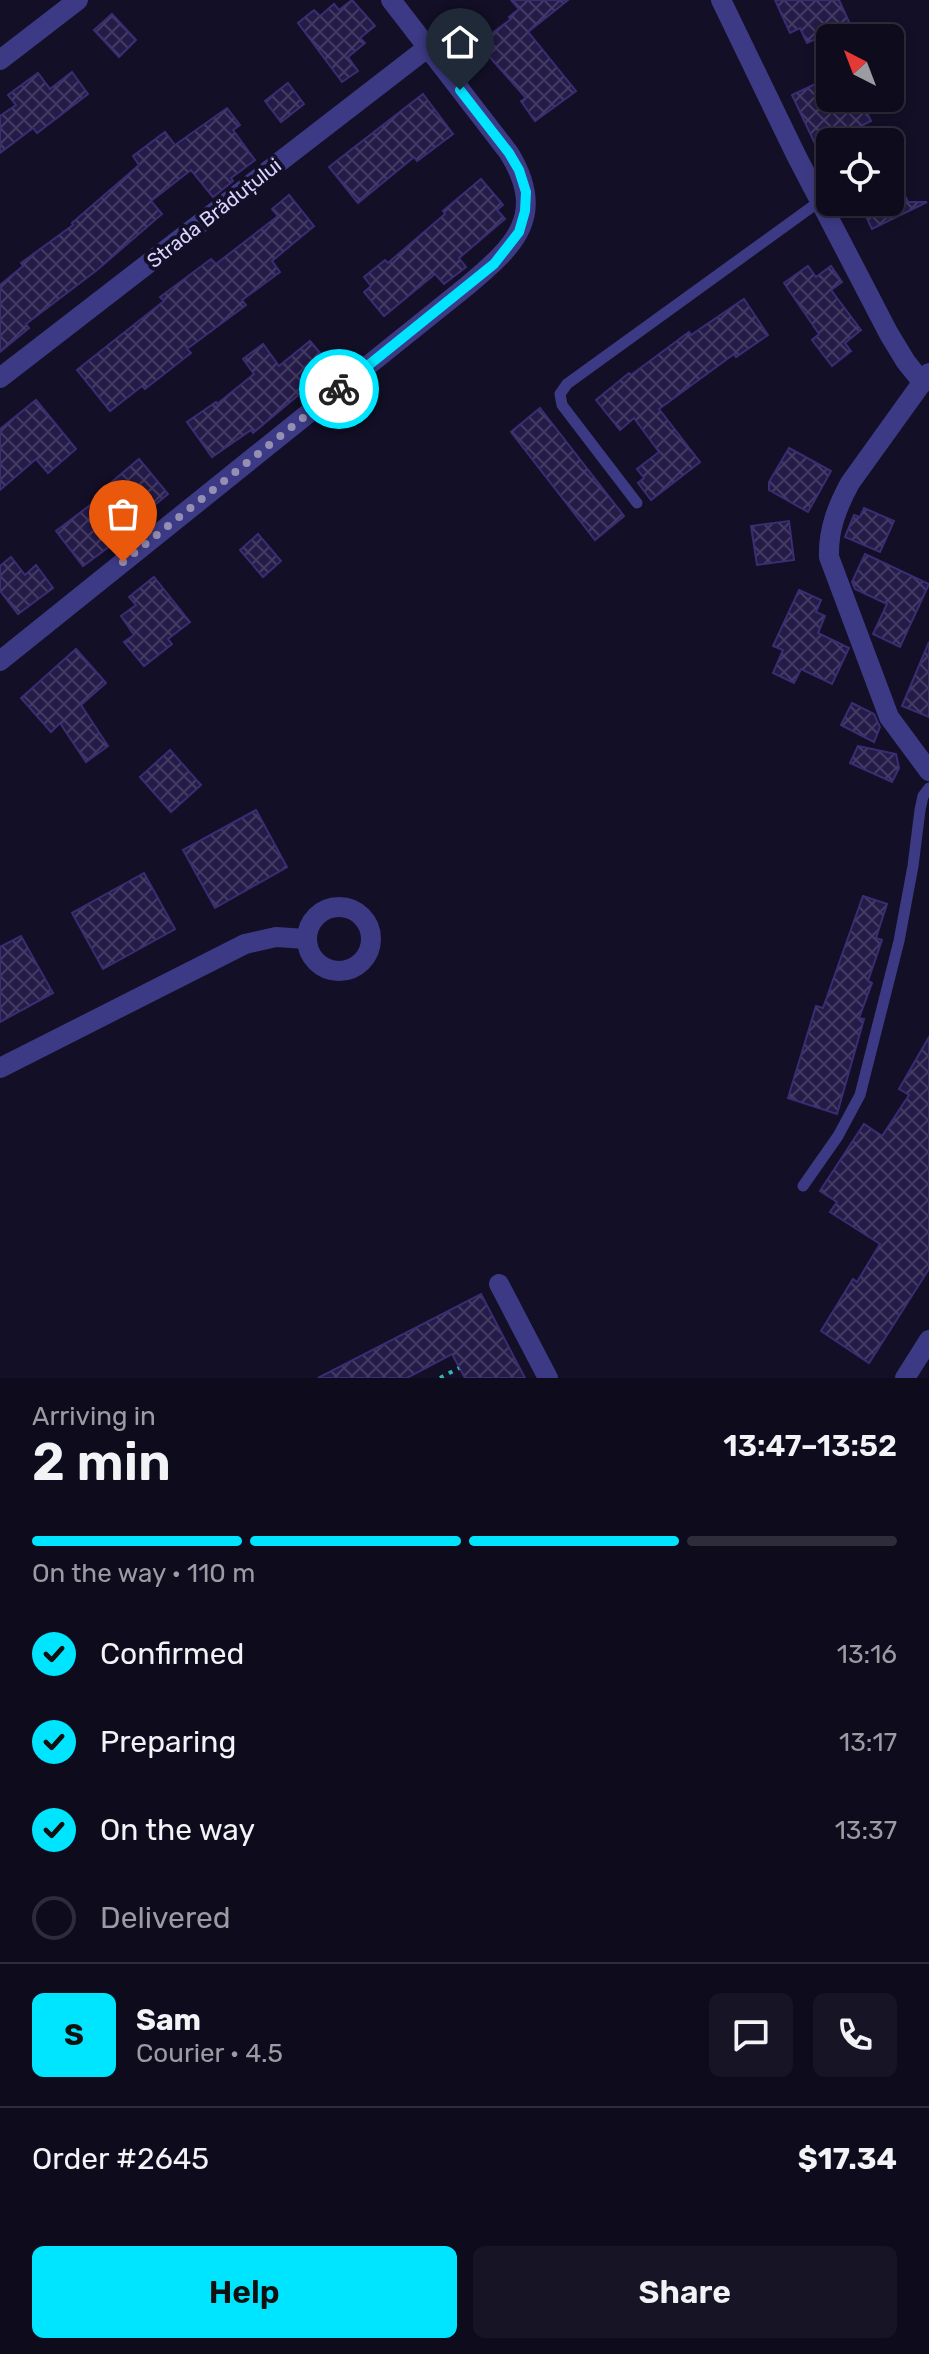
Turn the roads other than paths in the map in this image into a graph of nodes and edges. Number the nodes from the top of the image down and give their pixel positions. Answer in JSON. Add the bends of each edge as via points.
{"nodes":[{"id":1,"x":78,"y":0,"type":"edge"},
{"id":2,"x":391,"y":0,"type":"edge"},
{"id":3,"x":721,"y":0,"type":"edge"},
{"id":4,"x":427,"y":48,"type":"junction"},
{"id":5,"x":0,"y":60,"type":"edge"},
{"id":6,"x":816,"y":193,"type":"edge"},
{"id":7,"x":816,"y":204,"type":"edge"},
{"id":8,"x":828,"y":216,"type":"edge"},
{"id":9,"x":0,"y":378,"type":"edge"},
{"id":10,"x":926,"y":378,"type":"edge"},
{"id":11,"x":637,"y":503,"type":"dead end"},
{"id":12,"x":0,"y":661,"type":"edge"},
{"id":13,"x":929,"y":771,"type":"edge"},
{"id":14,"x":929,"y":788,"type":"edge"},
{"id":15,"x":306,"y":939,"type":"dead end"},
{"id":16,"x":0,"y":1068,"type":"edge"},
{"id":17,"x":803,"y":1186,"type":"dead end"},
{"id":18,"x":499,"y":1284,"type":"dead end"},
{"id":19,"x":929,"y":1340,"type":"edge"},
{"id":20,"x":548,"y":1378,"type":"edge"},
{"id":21,"x":905,"y":1378,"type":"edge"}],
"edges":[{"from":1,"to":5,"type":"street"},
{"from":2,"to":4,"type":"street"},
{"from":3,"to":6,"type":"street"},
{"from":4,"to":9,"type":"street","name":"Strada Brăduțului"},
{"from":4,"to":12,"type":"street","via":[[519,170],[526,192],[519,232],[494,264]]},
{"from":7,"to":11,"type":"lane","via":[[560,394],[562,405]]},
{"from":8,"to":10,"type":"street","via":[[889,334],[906,362]]},
{"from":10,"to":13,"type":"street","via":[[850,483],[828,539],[829,557],[889,717]]},
{"from":14,"to":17,"type":"lane","via":[[920,810],[899,941],[860,1095]]},
{"from":15,"to":16,"type":"street","via":[[276,937],[245,944]]},
{"from":18,"to":20,"type":"street"},
{"from":19,"to":21,"type":"street"}]}
